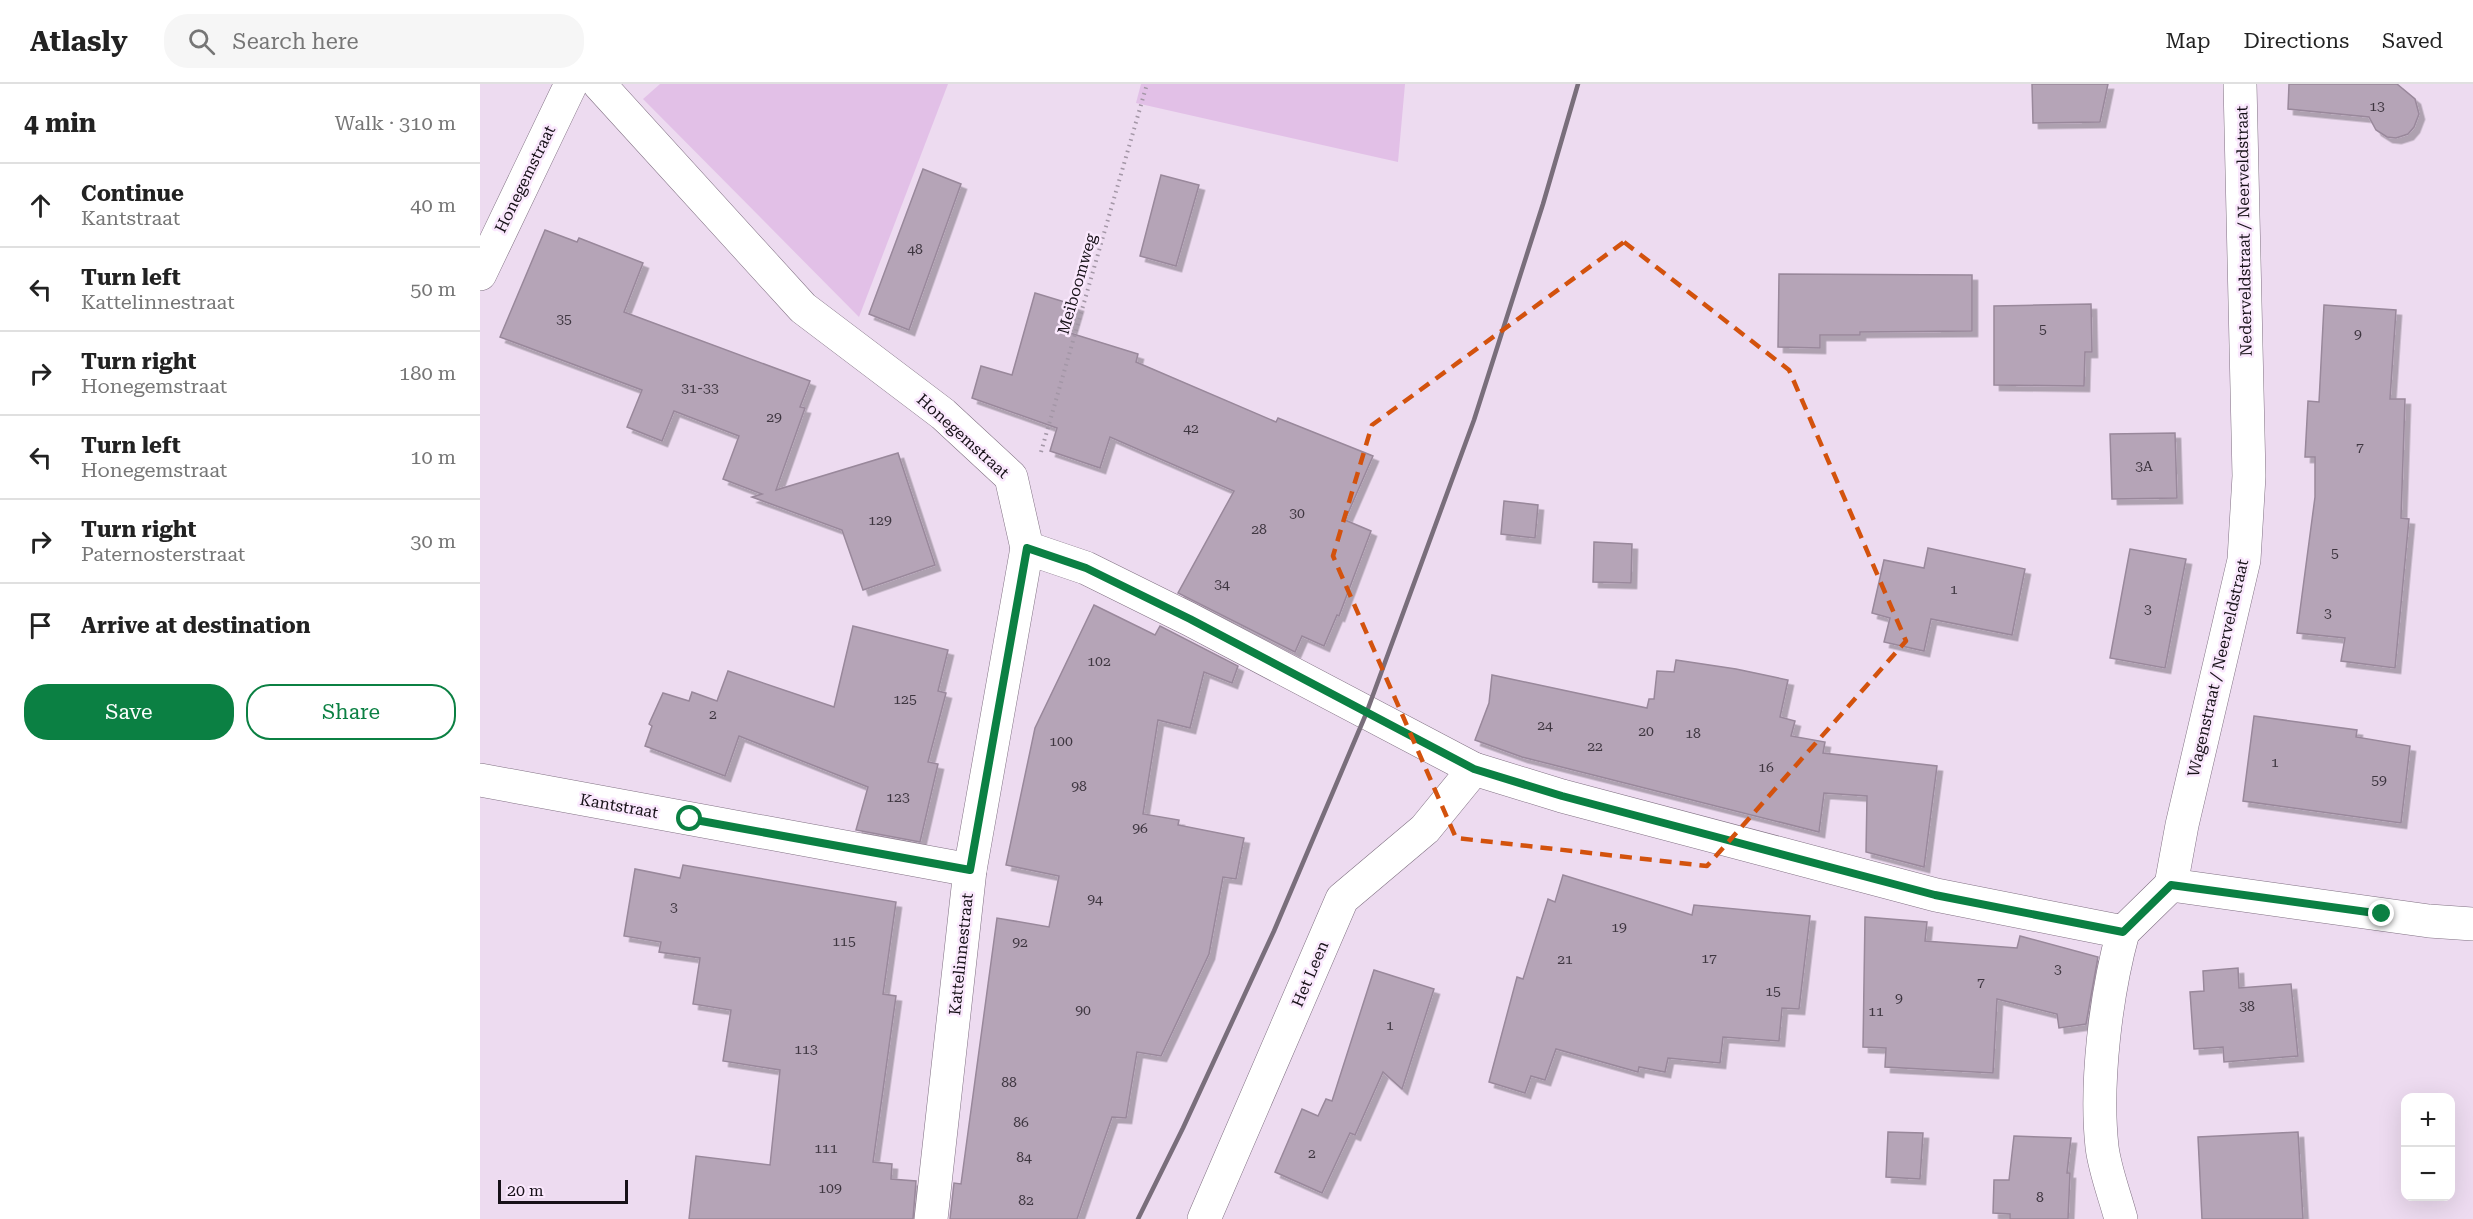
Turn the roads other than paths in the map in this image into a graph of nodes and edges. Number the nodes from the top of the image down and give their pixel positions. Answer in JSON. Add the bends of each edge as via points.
{"nodes":[{"id":1,"x":571,"y":84,"type":"edge"},
{"id":2,"x":599,"y":84,"type":"edge"},
{"id":3,"x":2240,"y":84,"type":"edge"},
{"id":4,"x":480,"y":274,"type":"edge"},
{"id":5,"x":2247,"y":378,"type":"joint"},
{"id":6,"x":1027,"y":548,"type":"junction"},
{"id":7,"x":1474,"y":769,"type":"junction"},
{"id":8,"x":480,"y":780,"type":"edge"},
{"id":9,"x":970,"y":870,"type":"junction"},
{"id":10,"x":2171,"y":885,"type":"junction"},
{"id":11,"x":2473,"y":924,"type":"edge"},
{"id":12,"x":2123,"y":932,"type":"junction"},
{"id":13,"x":931,"y":1219,"type":"edge"},
{"id":14,"x":1204,"y":1219,"type":"edge"},
{"id":15,"x":2121,"y":1219,"type":"edge"}],
"edges":[{"from":1,"to":4,"type":"street","name":"Honegemstraat"},
{"from":2,"to":6,"type":"street","name":"Honegemstraat","via":[[803,308],[943,414],[1011,477]]},
{"from":3,"to":5,"type":"street","name":"Nederveldstraat / Neerveldstraat"},
{"from":5,"to":10,"type":"street","name":"Wagenstraat / Neerveldstraat","via":[[2249,476],[2244,560]]},
{"from":6,"to":7,"type":"street","via":[[1096,573]]},
{"from":6,"to":9,"type":"street","name":"Kattelinnestraat"},
{"from":7,"to":12,"type":"street","via":[[1935,895]]},
{"from":7,"to":14,"type":"street","name":"Het Leen","via":[[1425,829],[1342,899]]},
{"from":8,"to":9,"type":"street","name":"Kantstraat"},
{"from":9,"to":13,"type":"street","name":"Kattelinnestraat"},
{"from":10,"to":11,"type":"street"},
{"from":10,"to":12,"type":"street"},
{"from":12,"to":15,"type":"street","via":[[2101,1073],[2103,1149]]}]}
